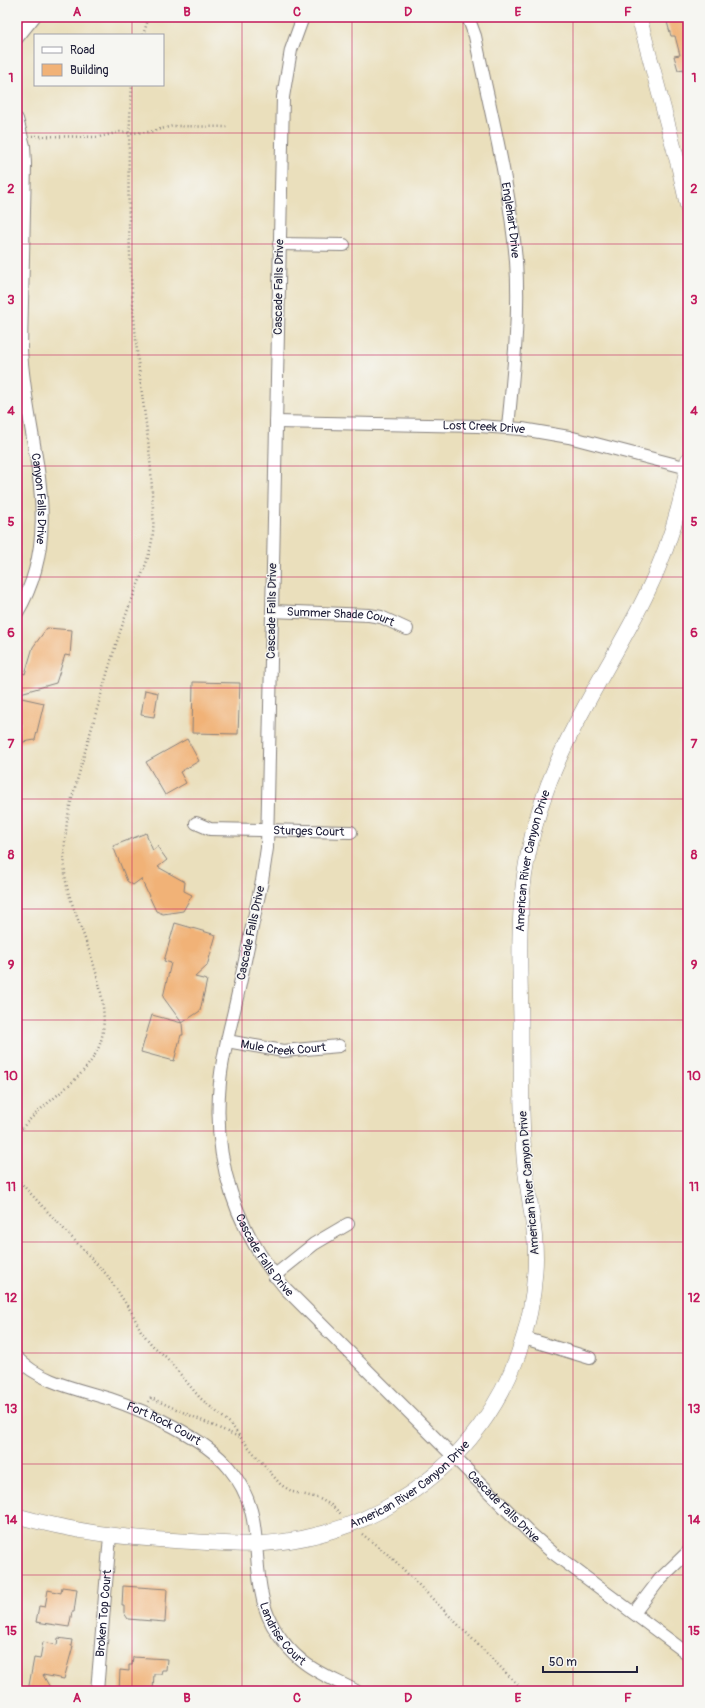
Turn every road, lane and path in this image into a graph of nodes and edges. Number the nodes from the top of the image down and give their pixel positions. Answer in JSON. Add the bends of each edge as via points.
{"nodes":[{"id":1,"x":34,"y":17,"type":"edge"},
{"id":2,"x":149,"y":17,"type":"edge"},
{"id":3,"x":303,"y":17,"type":"edge"},
{"id":4,"x":468,"y":17,"type":"edge"},
{"id":5,"x":639,"y":17,"type":"edge"},
{"id":6,"x":143,"y":34,"type":"edge"},
{"id":7,"x":17,"y":38,"type":"edge"},
{"id":8,"x":132,"y":86,"type":"edge"},
{"id":9,"x":17,"y":119,"type":"edge"},
{"id":10,"x":228,"y":127,"type":"dead end"},
{"id":11,"x":129,"y":133,"type":"junction"},
{"id":12,"x":22,"y":136,"type":"junction"},
{"id":13,"x":688,"y":208,"type":"edge"},
{"id":14,"x":279,"y":244,"type":"junction"},
{"id":15,"x":344,"y":245,"type":"dead end"},
{"id":16,"x":276,"y":422,"type":"junction"},
{"id":17,"x":508,"y":428,"type":"junction"},
{"id":18,"x":688,"y":465,"type":"edge"},
{"id":19,"x":272,"y":611,"type":"junction"},
{"id":20,"x":17,"y":613,"type":"edge"},
{"id":21,"x":406,"y":629,"type":"dead end"},
{"id":22,"x":196,"y":823,"type":"dead end"},
{"id":23,"x":267,"y":831,"type":"junction"},
{"id":24,"x":351,"y":832,"type":"dead end"},
{"id":25,"x":227,"y":1041,"type":"junction"},
{"id":26,"x":339,"y":1046,"type":"dead end"},
{"id":27,"x":17,"y":1135,"type":"edge"},
{"id":28,"x":17,"y":1180,"type":"edge"},
{"id":29,"x":348,"y":1224,"type":"dead end"},
{"id":30,"x":274,"y":1276,"type":"junction"},
{"id":31,"x":524,"y":1338,"type":"junction"},
{"id":32,"x":17,"y":1358,"type":"edge"},
{"id":33,"x":590,"y":1358,"type":"dead end"},
{"id":34,"x":141,"y":1412,"type":"junction"},
{"id":35,"x":240,"y":1437,"type":"junction"},
{"id":36,"x":454,"y":1457,"type":"junction"},
{"id":37,"x":17,"y":1516,"type":"edge"},
{"id":38,"x":352,"y":1525,"type":"junction"},
{"id":39,"x":110,"y":1536,"type":"junction"},
{"id":40,"x":258,"y":1544,"type":"junction"},
{"id":41,"x":688,"y":1552,"type":"edge"},
{"id":42,"x":634,"y":1614,"type":"junction"},
{"id":43,"x":688,"y":1654,"type":"edge"},
{"id":44,"x":97,"y":1691,"type":"edge"},
{"id":45,"x":356,"y":1691,"type":"edge"},
{"id":46,"x":524,"y":1691,"type":"edge"}],
"edges":[{"from":1,"to":7,"type":"street"},
{"from":2,"to":6,"type":"path"},
{"from":3,"to":14,"type":"street","name":"Cascade Falls Drive","via":[[291,50],[283,97]]},
{"from":4,"to":17,"type":"street","name":"Englehart Drive","via":[[475,36],[510,211],[516,261],[516,341]]},
{"from":5,"to":13,"type":"street"},
{"from":8,"to":11,"type":"path"},
{"from":9,"to":12,"type":"street","name":"Canyon Falls Drive"},
{"from":10,"to":11,"type":"path","via":[[173,126],[149,132]]},
{"from":11,"to":12,"type":"path","via":[[120,132],[99,138]]},
{"from":11,"to":27,"type":"path","via":[[130,268],[151,462],[154,530],[150,553],[105,679],[71,804],[66,828],[64,867],[67,889],[99,978],[104,1022],[98,1049],[84,1071],[26,1123]]},
{"from":12,"to":20,"type":"street","name":"Canyon Falls Drive","via":[[25,164],[22,374],[43,509],[35,571]]},
{"from":14,"to":15,"type":"street"},
{"from":14,"to":16,"type":"street","name":"Cascade Falls Drive"},
{"from":16,"to":17,"type":"street","name":"Lost Creek Drive"},
{"from":16,"to":19,"type":"street","name":"Cascade Falls Drive"},
{"from":17,"to":18,"type":"street","name":"Lost Creek Drive","via":[[569,437]]},
{"from":18,"to":31,"type":"street","name":"American River Canyon Drive","via":[[679,506],[657,571],[644,600],[576,723],[549,781],[524,874],[519,938],[522,1126],[536,1253],[532,1306]]},
{"from":19,"to":21,"type":"street","name":"Summer Shade Court","via":[[364,614],[381,617]]},
{"from":19,"to":23,"type":"street","name":"Cascade Falls Drive"},
{"from":22,"to":23,"type":"street","name":"Sturges Court","via":[[210,829]]},
{"from":23,"to":24,"type":"street","name":"Sturges Court"},
{"from":23,"to":25,"type":"street","name":"Cascade Falls Drive","via":[[262,881]]},
{"from":25,"to":26,"type":"street","name":"Mule Creek Court","via":[[283,1051]]},
{"from":25,"to":30,"type":"street","name":"Cascade Falls Drive","via":[[218,1108],[220,1153],[232,1199],[245,1230]]},
{"from":28,"to":35,"type":"path","via":[[107,1275],[152,1345],[166,1357],[200,1398],[231,1424]]},
{"from":29,"to":30,"type":"street","via":[[314,1244]]},
{"from":30,"to":36,"type":"street","name":"Cascade Falls Drive"},
{"from":31,"to":33,"type":"street"},
{"from":31,"to":36,"type":"street","name":"American River Canyon Drive","via":[[507,1382],[492,1409]]},
{"from":32,"to":34,"type":"street","name":"Fort Rock Court","via":[[28,1368],[51,1381]]},
{"from":34,"to":35,"type":"path","via":[[151,1398],[202,1419],[223,1432]]},
{"from":34,"to":40,"type":"street","name":"Fort Rock Court","via":[[202,1444],[230,1468],[251,1507]]},
{"from":35,"to":38,"type":"path","via":[[281,1485],[293,1492],[318,1498],[331,1505]]},
{"from":36,"to":38,"type":"street","name":"American River Canyon Drive","via":[[405,1497],[379,1513]]},
{"from":36,"to":42,"type":"street","name":"Cascade Falls Drive","via":[[552,1553]]},
{"from":37,"to":39,"type":"street","name":"American River Canyon Drive","via":[[56,1527]]},
{"from":38,"to":40,"type":"street","name":"American River Canyon Drive","via":[[317,1536]]},
{"from":38,"to":46,"type":"path","via":[[391,1557]]},
{"from":39,"to":40,"type":"street","name":"American River Canyon Drive"},
{"from":39,"to":44,"type":"street","name":"Broken Top Court"},
{"from":40,"to":45,"type":"street","name":"Landrise Court","via":[[259,1580],[263,1602],[278,1634],[303,1661]]},
{"from":41,"to":42,"type":"street","via":[[660,1579]]},
{"from":42,"to":43,"type":"street","name":"Cascade Falls Drive"}]}
